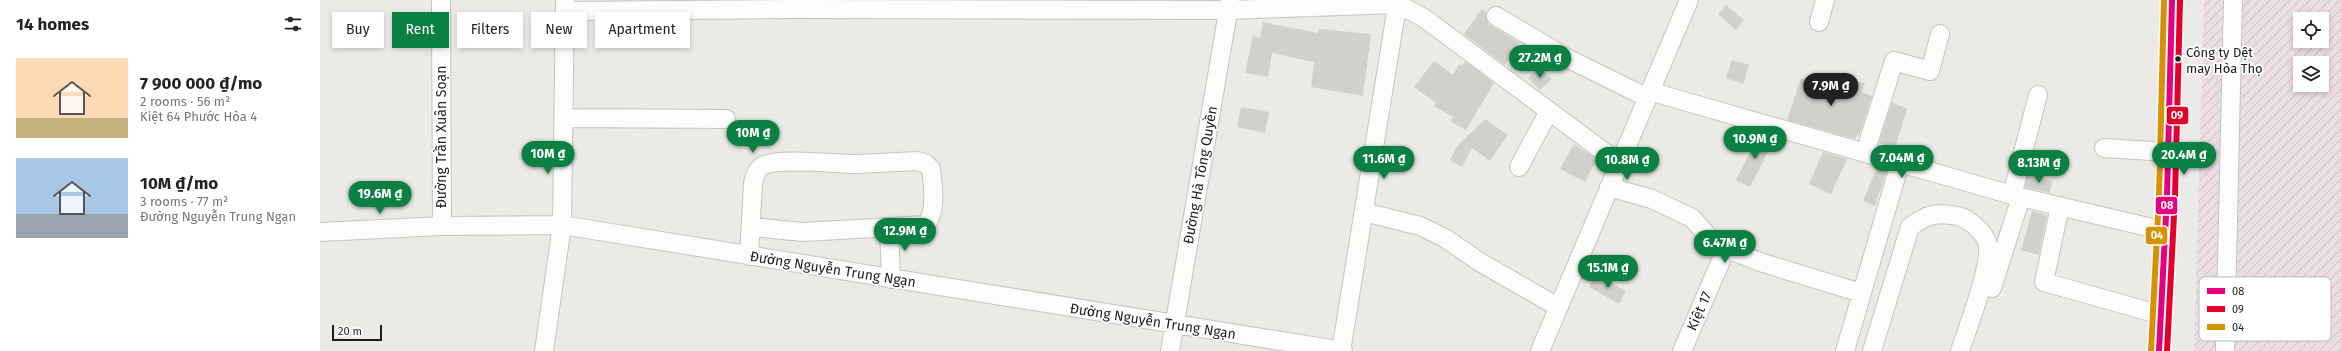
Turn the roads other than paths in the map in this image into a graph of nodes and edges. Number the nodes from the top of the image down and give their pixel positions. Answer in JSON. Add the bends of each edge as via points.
{"nodes":[{"id":1,"x":441,"y":0,"type":"edge"},
{"id":2,"x":1689,"y":0,"type":"edge"},
{"id":3,"x":1826,"y":0,"type":"edge"},
{"id":4,"x":2172,"y":0,"type":"edge"},
{"id":5,"x":2233,"y":0,"type":"edge"},
{"id":6,"x":1398,"y":2,"type":"edge"},
{"id":7,"x":794,"y":4,"type":"edge"},
{"id":8,"x":565,"y":5,"type":"edge"},
{"id":9,"x":679,"y":5,"type":"edge"},
{"id":10,"x":1229,"y":5,"type":"edge"},
{"id":11,"x":1496,"y":16,"type":"dead end"},
{"id":12,"x":1819,"y":22,"type":"dead end"},
{"id":13,"x":1940,"y":34,"type":"dead end"},
{"id":14,"x":1648,"y":94,"type":"junction"},
{"id":15,"x":2038,"y":95,"type":"dead end"},
{"id":16,"x":1549,"y":111,"type":"junction"},
{"id":17,"x":564,"y":118,"type":"junction"},
{"id":18,"x":726,"y":119,"type":"dead end"},
{"id":19,"x":2104,"y":148,"type":"dead end"},
{"id":20,"x":2168,"y":152,"type":"junction"},
{"id":21,"x":1865,"y":153,"type":"junction"},
{"id":22,"x":1619,"y":162,"type":"junction"},
{"id":23,"x":1900,"y":163,"type":"junction"},
{"id":24,"x":1518,"y":167,"type":"dead end"},
{"id":25,"x":1609,"y":187,"type":"junction"},
{"id":26,"x":2017,"y":196,"type":"junction"},
{"id":27,"x":2060,"y":206,"type":"junction"},
{"id":28,"x":1364,"y":212,"type":"junction"},
{"id":29,"x":442,"y":226,"type":"junction"},
{"id":30,"x":562,"y":226,"type":"junction"},
{"id":31,"x":751,"y":227,"type":"junction"},
{"id":32,"x":889,"y":228,"type":"junction"},
{"id":33,"x":2165,"y":231,"type":"junction"},
{"id":34,"x":320,"y":232,"type":"edge"},
{"id":35,"x":1726,"y":249,"type":"junction"},
{"id":36,"x":749,"y":256,"type":"junction"},
{"id":37,"x":2227,"y":277,"type":"edge"},
{"id":38,"x":891,"y":279,"type":"junction"},
{"id":39,"x":1861,"y":293,"type":"junction"},
{"id":40,"x":1558,"y":308,"type":"junction"},
{"id":41,"x":2161,"y":314,"type":"junction"},
{"id":42,"x":1174,"y":326,"type":"junction"},
{"id":43,"x":1977,"y":334,"type":"dead end"},
{"id":44,"x":2225,"y":341,"type":"edge"},
{"id":45,"x":544,"y":351,"type":"edge"},
{"id":46,"x":1170,"y":351,"type":"edge"},
{"id":47,"x":1342,"y":351,"type":"edge"},
{"id":48,"x":1540,"y":351,"type":"edge"},
{"id":49,"x":1682,"y":351,"type":"edge"},
{"id":50,"x":1845,"y":351,"type":"edge"},
{"id":51,"x":1872,"y":351,"type":"edge"},
{"id":52,"x":1960,"y":351,"type":"edge"},
{"id":53,"x":2159,"y":351,"type":"edge"},
{"id":54,"x":2225,"y":351,"type":"edge"}],
"edges":[{"from":1,"to":29,"type":"street","name":"Đường Trần Xuân Soạn"},
{"from":2,"to":14,"type":"street"},
{"from":3,"to":12,"type":"street"},
{"from":4,"to":20,"type":"main road"},
{"from":5,"to":37,"type":"street"},
{"from":6,"to":10,"type":"street"},
{"from":6,"to":16,"type":"street","via":[[1424,18]]},
{"from":6,"to":28,"type":"street"},
{"from":7,"to":9,"type":"street"},
{"from":7,"to":10,"type":"street"},
{"from":8,"to":9,"type":"street"},
{"from":8,"to":17,"type":"street"},
{"from":10,"to":42,"type":"street","name":"Đường Hà Tông Quyền"},
{"from":11,"to":14,"type":"street","via":[[1567,58]]},
{"from":13,"to":21,"type":"street","via":[[1930,71],[1894,61]]},
{"from":14,"to":21,"type":"street"},
{"from":14,"to":22,"type":"street"},
{"from":15,"to":26,"type":"street"},
{"from":16,"to":22,"type":"street"},
{"from":16,"to":24,"type":"street"},
{"from":17,"to":18,"type":"street"},
{"from":17,"to":30,"type":"street"},
{"from":19,"to":20,"type":"street"},
{"from":20,"to":33,"type":"main road"},
{"from":21,"to":23,"type":"street"},
{"from":22,"to":25,"type":"street"},
{"from":23,"to":26,"type":"street"},
{"from":23,"to":39,"type":"street"},
{"from":25,"to":35,"type":"street","via":[[1652,199],[1692,218],[1715,244]]},
{"from":25,"to":40,"type":"street"},
{"from":26,"to":27,"type":"street"},
{"from":26,"to":43,"type":"street"},
{"from":27,"to":33,"type":"street"},
{"from":27,"to":41,"type":"street","via":[[2044,282]]},
{"from":28,"to":40,"type":"street","via":[[1420,226],[1445,238],[1478,261]]},
{"from":28,"to":47,"type":"street"},
{"from":29,"to":30,"type":"street","name":"Đường Nguyễn Trung Ngạn"},
{"from":29,"to":34,"type":"street","name":"Đường Nguyễn Trung Ngạn"},
{"from":30,"to":36,"type":"street","name":"Đường Nguyễn Trung Ngạn"},
{"from":30,"to":45,"type":"street"},
{"from":31,"to":32,"type":"street","via":[[803,232]]},
{"from":31,"to":32,"type":"street","via":[[755,175],[760,167],[768,164],[918,161],[926,164],[931,169],[932,179],[930,220],[920,227]]},
{"from":31,"to":36,"type":"street"},
{"from":32,"to":38,"type":"street"},
{"from":33,"to":41,"type":"main road"},
{"from":35,"to":39,"type":"street"},
{"from":35,"to":49,"type":"street","name":"Kiệt 17"},
{"from":36,"to":38,"type":"street","name":"Đường Nguyễn Trung Ngạn"},
{"from":38,"to":42,"type":"street","name":"Đường Nguyễn Trung Ngạn"},
{"from":39,"to":50,"type":"street"},
{"from":40,"to":48,"type":"street"},
{"from":41,"to":53,"type":"main road"},
{"from":42,"to":46,"type":"street","name":"Đường Hà Tông Quyền"},
{"from":42,"to":47,"type":"street","name":"Đường Nguyễn Trung Ngạn"},
{"from":44,"to":54,"type":"street"},
{"from":51,"to":52,"type":"street","via":[[1910,227],[1924,216],[1945,214],[1963,217],[1977,227],[1987,242],[1987,265]]}]}
